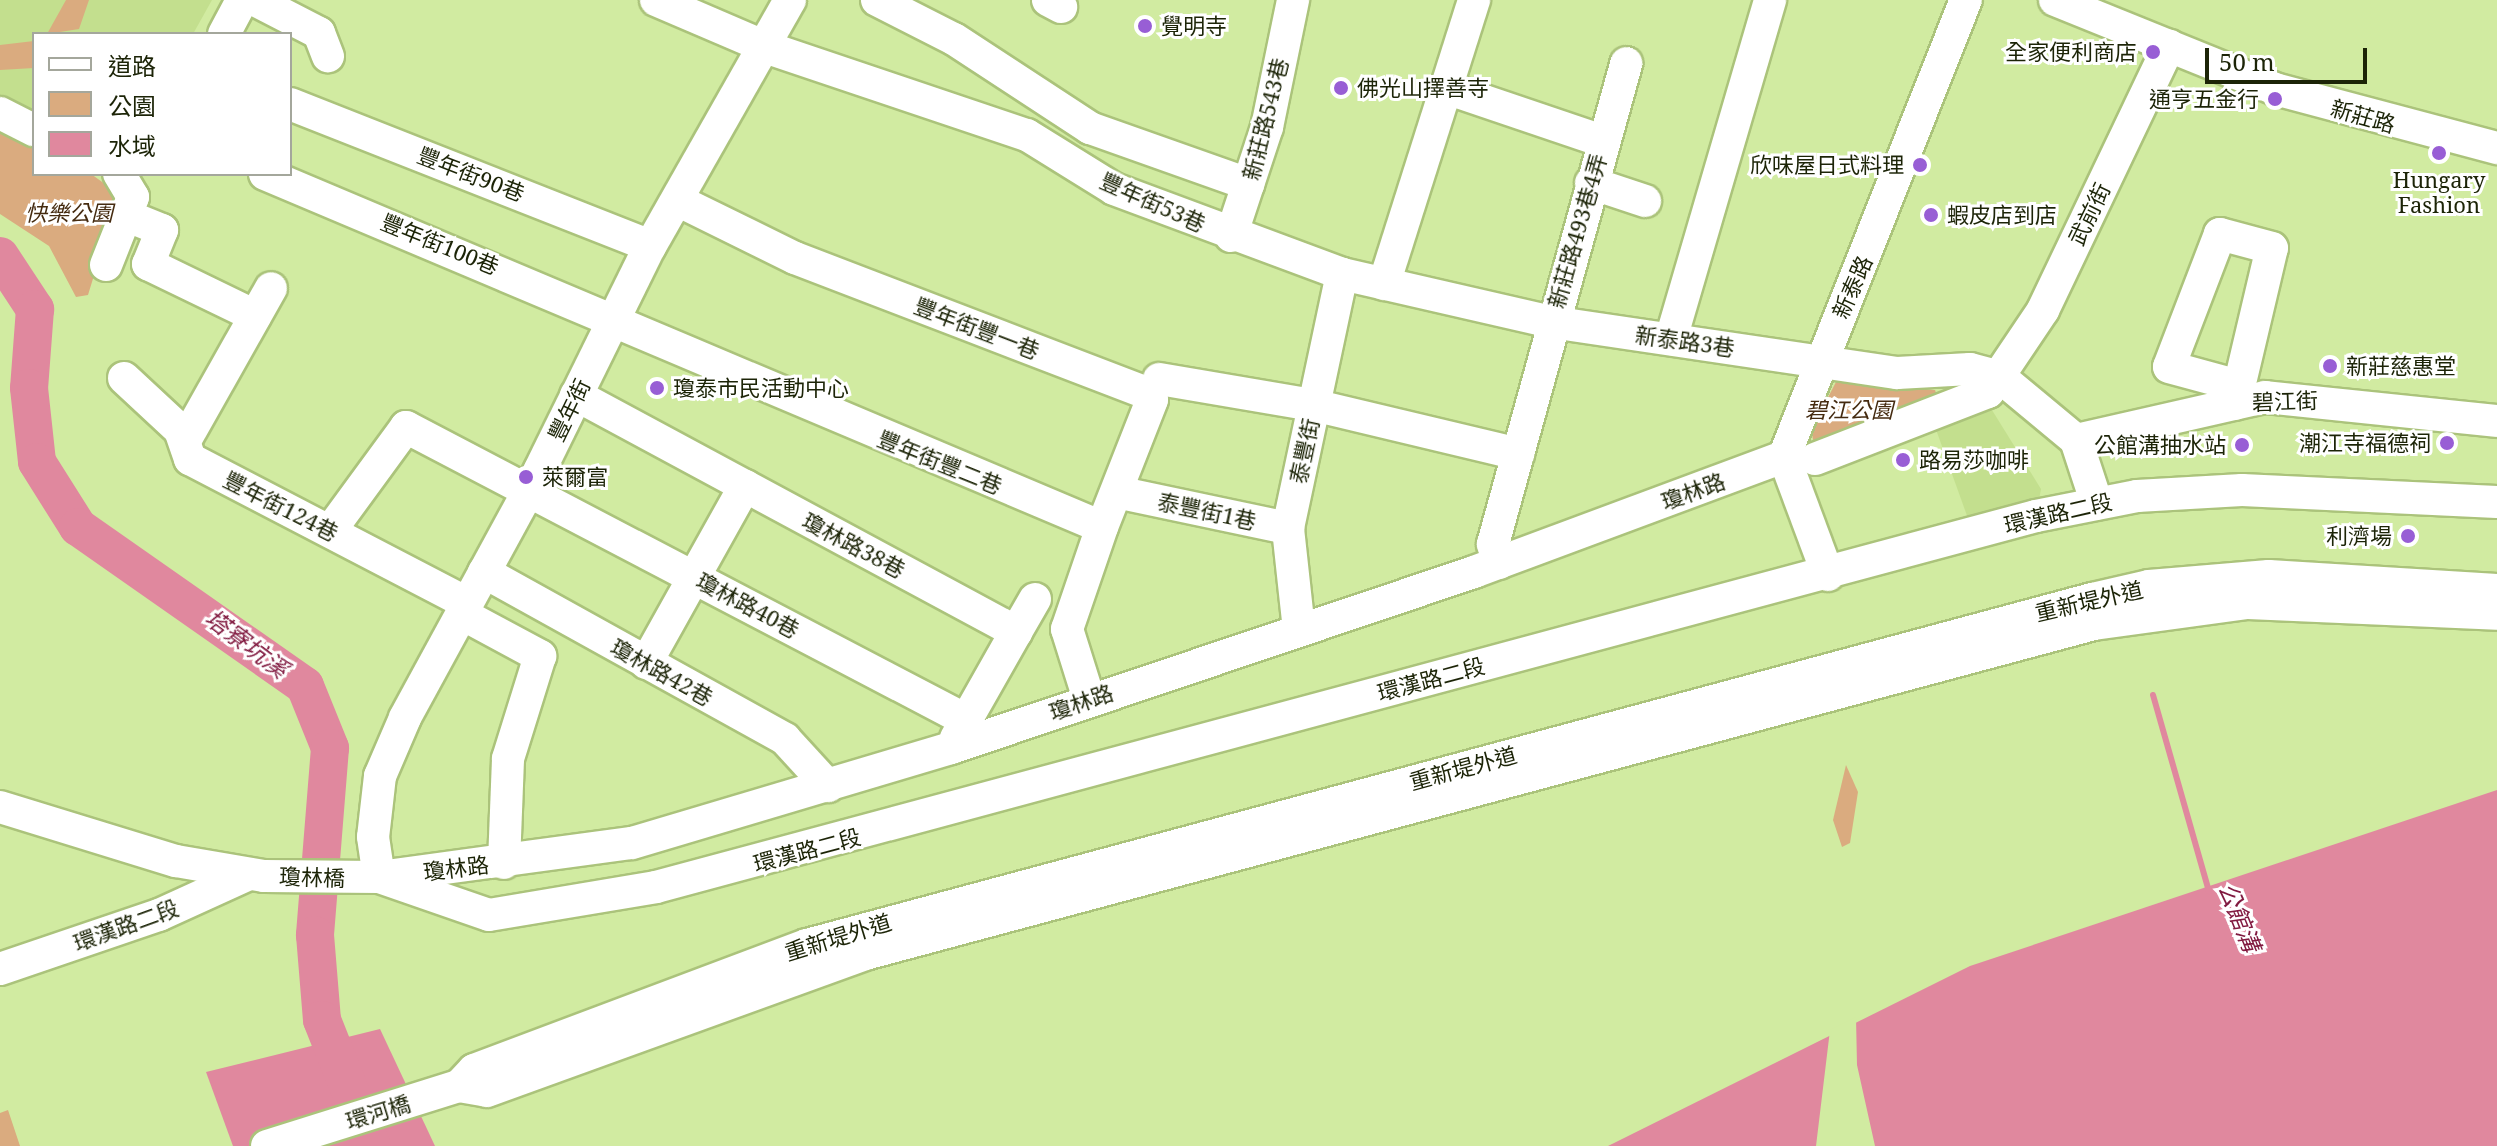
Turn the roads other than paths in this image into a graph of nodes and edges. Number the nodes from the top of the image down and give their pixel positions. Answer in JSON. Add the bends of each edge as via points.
{"nodes":[{"id":1,"x":242,"y":0,"type":"edge"},
{"id":2,"x":255,"y":0,"type":"edge"},
{"id":3,"x":656,"y":0,"type":"edge"},
{"id":4,"x":790,"y":0,"type":"edge"},
{"id":5,"x":877,"y":0,"type":"edge"},
{"id":6,"x":1293,"y":0,"type":"edge"},
{"id":7,"x":1474,"y":0,"type":"edge"},
{"id":8,"x":1770,"y":0,"type":"edge"},
{"id":9,"x":1966,"y":0,"type":"edge"},
{"id":10,"x":2055,"y":0,"type":"edge"},
{"id":11,"x":225,"y":32,"type":"edge"},
{"id":12,"x":2169,"y":46,"type":"junction"},
{"id":13,"x":768,"y":48,"type":"junction"},
{"id":14,"x":328,"y":56,"type":"dead end"},
{"id":15,"x":1626,"y":63,"type":"dead end"},
{"id":16,"x":1446,"y":88,"type":"junction"},
{"id":17,"x":292,"y":105,"type":"edge"},
{"id":18,"x":0,"y":113,"type":"edge"},
{"id":19,"x":32,"y":129,"type":"edge"},
{"id":20,"x":1603,"y":141,"type":"junction"},
{"id":21,"x":2497,"y":148,"type":"edge"},
{"id":22,"x":270,"y":176,"type":"edge"},
{"id":23,"x":1591,"y":183,"type":"junction"},
{"id":24,"x":1248,"y":184,"type":"junction"},
{"id":25,"x":132,"y":188,"type":"edge"},
{"id":26,"x":677,"y":200,"type":"junction"},
{"id":27,"x":1645,"y":201,"type":"dead end"},
{"id":28,"x":1231,"y":236,"type":"junction"},
{"id":29,"x":650,"y":246,"type":"junction"},
{"id":30,"x":106,"y":265,"type":"dead end"},
{"id":31,"x":1342,"y":274,"type":"junction"},
{"id":32,"x":1384,"y":284,"type":"junction"},
{"id":33,"x":271,"y":288,"type":"dead end"},
{"id":34,"x":255,"y":316,"type":"junction"},
{"id":35,"x":614,"y":317,"type":"junction"},
{"id":36,"x":1551,"y":322,"type":"junction"},
{"id":37,"x":1671,"y":339,"type":"junction"},
{"id":38,"x":1819,"y":361,"type":"junction"},
{"id":39,"x":2000,"y":377,"type":"junction"},
{"id":40,"x":124,"y":378,"type":"dead end"},
{"id":41,"x":1159,"y":379,"type":"dead end"},
{"id":42,"x":576,"y":395,"type":"junction"},
{"id":43,"x":2237,"y":395,"type":"junction"},
{"id":44,"x":1313,"y":405,"type":"junction"},
{"id":45,"x":2497,"y":421,"type":"edge"},
{"id":46,"x":186,"y":439,"type":"junction"},
{"id":47,"x":2076,"y":440,"type":"junction"},
{"id":48,"x":1518,"y":454,"type":"junction"},
{"id":49,"x":1800,"y":458,"type":"junction"},
{"id":50,"x":745,"y":486,"type":"junction"},
{"id":51,"x":529,"y":489,"type":"junction"},
{"id":52,"x":1126,"y":494,"type":"dead end"},
{"id":53,"x":2497,"y":502,"type":"edge"},
{"id":54,"x":2097,"y":504,"type":"junction"},
{"id":55,"x":1102,"y":527,"type":"junction"},
{"id":56,"x":1288,"y":528,"type":"junction"},
{"id":57,"x":330,"y":531,"type":"junction"},
{"id":58,"x":1499,"y":563,"type":"junction"},
{"id":59,"x":484,"y":572,"type":"junction"},
{"id":60,"x":1828,"y":575,"type":"junction"},
{"id":61,"x":695,"y":577,"type":"junction"},
{"id":62,"x":2497,"y":590,"type":"edge"},
{"id":63,"x":1035,"y":599,"type":"dead end"},
{"id":64,"x":464,"y":608,"type":"junction"},
{"id":65,"x":2497,"y":614,"type":"edge"},
{"id":66,"x":1299,"y":630,"type":"junction"},
{"id":67,"x":1016,"y":632,"type":"junction"},
{"id":68,"x":646,"y":663,"type":"junction"},
{"id":69,"x":1089,"y":699,"type":"junction"},
{"id":70,"x":966,"y":720,"type":"junction"},
{"id":71,"x":951,"y":748,"type":"junction"},
{"id":72,"x":828,"y":786,"type":"junction"},
{"id":73,"x":0,"y":807,"type":"edge"},
{"id":74,"x":176,"y":861,"type":"junction"},
{"id":75,"x":504,"y":863,"type":"junction"},
{"id":76,"x":257,"y":875,"type":"junction"},
{"id":77,"x":370,"y":878,"type":"junction"},
{"id":78,"x":159,"y":915,"type":"junction"},
{"id":79,"x":0,"y":969,"type":"edge"},
{"id":80,"x":451,"y":1089,"type":"junction"},
{"id":81,"x":267,"y":1146,"type":"edge"}],
"edges":[{"from":1,"to":11,"type":"street"},
{"from":2,"to":14,"type":"street","via":[[319,33]]},
{"from":3,"to":13,"type":"street","name":"豐年街53巷"},
{"from":4,"to":13,"type":"street","name":"豐年街"},
{"from":5,"to":24,"type":"street","name":"豐年街53巷","via":[[954,39],[1090,128]]},
{"from":6,"to":24,"type":"street","name":"新莊路543巷"},
{"from":7,"to":16,"type":"street"},
{"from":8,"to":37,"type":"street"},
{"from":9,"to":38,"type":"street","name":"新泰路"},
{"from":10,"to":12,"type":"street","name":"新莊路"},
{"from":12,"to":21,"type":"street","name":"新莊路","via":[[2275,89]]},
{"from":12,"to":39,"type":"street","name":"武前街","via":[[2043,310]]},
{"from":13,"to":26,"type":"street","name":"豐年街"},
{"from":13,"to":28,"type":"street","name":"豐年街53巷","via":[[1012,129],[1114,189]]},
{"from":15,"to":20,"type":"street","name":"新莊路493巷4弄"},
{"from":16,"to":20,"type":"street","name":"新莊路493巷4弄"},
{"from":16,"to":32,"type":"street"},
{"from":17,"to":29,"type":"street","name":"豐年街90巷"},
{"from":18,"to":19,"type":"street"},
{"from":20,"to":23,"type":"street","name":"新莊路493巷4弄"},
{"from":22,"to":35,"type":"street","name":"豐年街100巷"},
{"from":23,"to":27,"type":"street"},
{"from":23,"to":36,"type":"street","name":"新莊路493巷4弄"},
{"from":24,"to":28,"type":"street","name":"新莊路543巷"},
{"from":25,"to":30,"type":"street"},
{"from":25,"to":34,"type":"street","via":[[162,230],[148,264]]},
{"from":26,"to":29,"type":"street","name":"豐年街"},
{"from":26,"to":55,"type":"street","name":"豐年街豐一巷","via":[[795,258],[1144,392],[1152,400]]},
{"from":28,"to":31,"type":"street","name":"豐年街53巷"},
{"from":29,"to":35,"type":"street","name":"豐年街"},
{"from":31,"to":32,"type":"street","name":"豐年街53巷"},
{"from":31,"to":44,"type":"street","name":"泰豐街"},
{"from":32,"to":36,"type":"street","name":"豐年街53巷"},
{"from":33,"to":34,"type":"street"},
{"from":34,"to":46,"type":"street"},
{"from":35,"to":42,"type":"street","name":"豐年街"},
{"from":35,"to":55,"type":"street","name":"豐年街豐二巷","via":[[734,377]]},
{"from":36,"to":37,"type":"street","name":"新泰路3巷"},
{"from":36,"to":48,"type":"street","name":"新莊路493巷4弄"},
{"from":37,"to":38,"type":"street","name":"新泰路3巷"},
{"from":38,"to":39,"type":"street","name":"新泰路3巷"},
{"from":38,"to":49,"type":"street","name":"新泰路"},
{"from":39,"to":47,"type":"street"},
{"from":39,"to":49,"type":"street","name":"瓊林路","via":[[1988,392],[1955,407]]},
{"from":40,"to":46,"type":"street","name":"豐年街124巷"},
{"from":41,"to":44,"type":"street"},
{"from":42,"to":50,"type":"street","name":"瓊林路38巷"},
{"from":42,"to":51,"type":"street","name":"豐年街"},
{"from":43,"to":43,"type":"street","via":[[2272,248],[2220,234],[2169,367]]},
{"from":43,"to":45,"type":"street","name":"碧江街","via":[[2299,396]]},
{"from":43,"to":47,"type":"street","name":"碧江街"},
{"from":44,"to":48,"type":"street"},
{"from":44,"to":56,"type":"street","name":"泰豐街"},
{"from":46,"to":57,"type":"street","name":"豐年街124巷","via":[[190,459]]},
{"from":47,"to":54,"type":"street"},
{"from":48,"to":58,"type":"street","name":"新莊路493巷4弄","via":[[1493,544]]},
{"from":49,"to":58,"type":"street","name":"瓊林路"},
{"from":49,"to":60,"type":"street"},
{"from":50,"to":61,"type":"street"},
{"from":50,"to":67,"type":"street","name":"瓊林路38巷"},
{"from":51,"to":57,"type":"street","name":"瓊林路40巷","via":[[406,427]]},
{"from":51,"to":59,"type":"street","name":"豐年街"},
{"from":51,"to":61,"type":"street","name":"瓊林路40巷"},
{"from":52,"to":56,"type":"street","name":"泰豐街1巷"},
{"from":53,"to":54,"type":"street","name":"環漢路二段","via":[[2242,490]]},
{"from":54,"to":60,"type":"street","name":"環漢路二段"},
{"from":55,"to":69,"type":"street","via":[[1067,629]]},
{"from":56,"to":66,"type":"street","name":"泰豐街"},
{"from":57,"to":64,"type":"street","name":"豐年街124巷"},
{"from":58,"to":66,"type":"street","name":"瓊林路"},
{"from":59,"to":64,"type":"street","name":"豐年街"},
{"from":59,"to":68,"type":"street","name":"瓊林路42巷"},
{"from":60,"to":77,"type":"street","name":"環漢路二段","via":[[751,865],[565,906],[489,915]]},
{"from":61,"to":68,"type":"street"},
{"from":61,"to":70,"type":"street","name":"瓊林路40巷"},
{"from":62,"to":80,"type":"street","name":"重新堤外道","via":[[2269,576],[2149,586],[2031,614],[807,945],[474,1070]]},
{"from":63,"to":67,"type":"street"},
{"from":64,"to":75,"type":"street","name":"豐年街124巷","via":[[540,656],[508,759]]},
{"from":64,"to":77,"type":"street","name":"豐年街","via":[[380,776]]},
{"from":65,"to":80,"type":"street","name":"重新堤外道","via":[[2248,603],[2094,624],[865,954],[500,1086]]},
{"from":66,"to":69,"type":"street","name":"瓊林路"},
{"from":67,"to":70,"type":"street"},
{"from":68,"to":72,"type":"street","name":"瓊林路42巷","via":[[785,739]]},
{"from":69,"to":71,"type":"street","name":"瓊林路"},
{"from":70,"to":71,"type":"street"},
{"from":71,"to":72,"type":"street","name":"瓊林路"},
{"from":72,"to":75,"type":"street","name":"瓊林路","via":[[632,843]]},
{"from":73,"to":74,"type":"street"},
{"from":74,"to":76,"type":"street"},
{"from":74,"to":78,"type":"street"},
{"from":75,"to":77,"type":"street","name":"瓊林路"},
{"from":76,"to":77,"type":"street","name":"瓊林橋"},
{"from":76,"to":78,"type":"street","name":"環漢路二段"},
{"from":78,"to":79,"type":"street","name":"環漢路二段"},
{"from":80,"to":81,"type":"street","name":"環河橋"}]}
